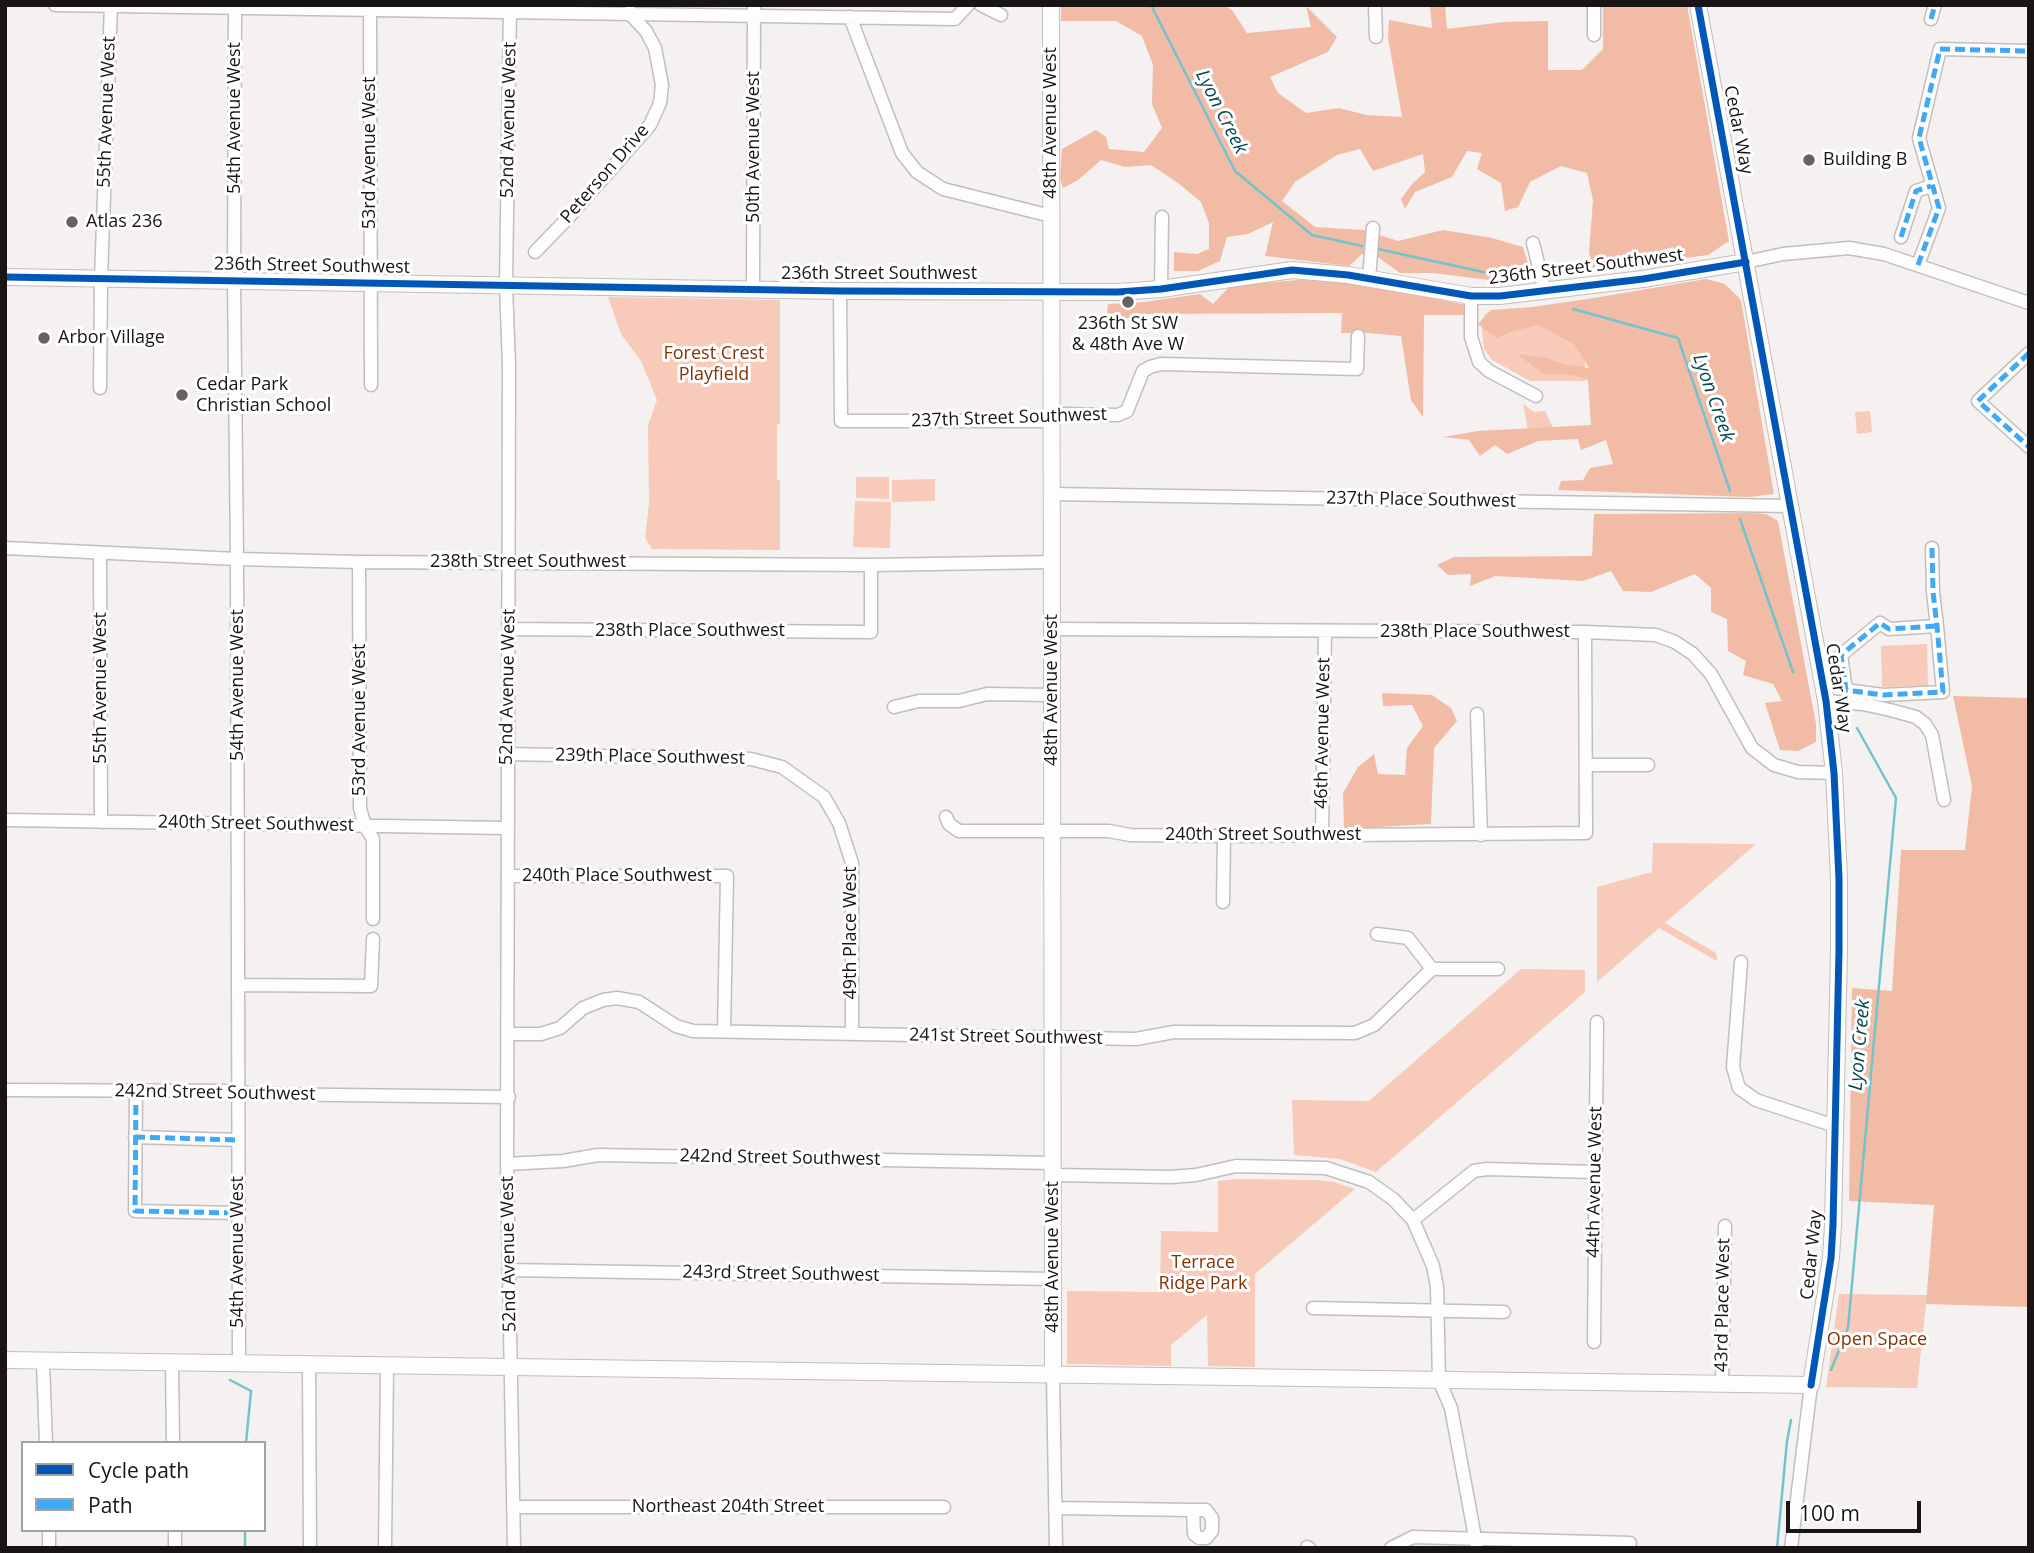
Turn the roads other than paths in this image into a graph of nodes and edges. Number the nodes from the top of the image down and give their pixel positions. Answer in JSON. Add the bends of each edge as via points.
{"nodes":[{"id":1,"x":55,"y":5,"type":"edge"},
{"id":2,"x":968,"y":5,"type":"edge"},
{"id":3,"x":981,"y":5,"type":"edge"},
{"id":4,"x":1051,"y":5,"type":"edge"},
{"id":5,"x":1375,"y":5,"type":"edge"},
{"id":6,"x":1594,"y":5,"type":"edge"},
{"id":7,"x":1698,"y":5,"type":"edge"},
{"id":8,"x":1935,"y":5,"type":"edge"},
{"id":9,"x":111,"y":6,"type":"edge"},
{"id":10,"x":235,"y":7,"type":"edge"},
{"id":11,"x":370,"y":8,"type":"edge"},
{"id":12,"x":510,"y":9,"type":"edge"},
{"id":13,"x":630,"y":9,"type":"edge"},
{"id":14,"x":754,"y":11,"type":"edge"},
{"id":15,"x":1001,"y":15,"type":"dead end"},
{"id":16,"x":850,"y":17,"type":"junction"},
{"id":17,"x":1931,"y":19,"type":"dead end"},
{"id":18,"x":1594,"y":35,"type":"dead end"},
{"id":19,"x":1376,"y":37,"type":"dead end"},
{"id":20,"x":2029,"y":51,"type":"edge"},
{"id":21,"x":1931,"y":186,"type":"junction"},
{"id":22,"x":1052,"y":216,"type":"junction"},
{"id":23,"x":1162,"y":217,"type":"dead end"},
{"id":24,"x":1373,"y":228,"type":"dead end"},
{"id":25,"x":1900,"y":237,"type":"dead end"},
{"id":26,"x":1532,"y":243,"type":"dead end"},
{"id":27,"x":535,"y":252,"type":"dead end"},
{"id":28,"x":1746,"y":262,"type":"junction"},
{"id":29,"x":1918,"y":265,"type":"junction"},
{"id":30,"x":5,"y":277,"type":"edge"},
{"id":31,"x":101,"y":278,"type":"junction"},
{"id":32,"x":1369,"y":279,"type":"junction"},
{"id":33,"x":234,"y":281,"type":"junction"},
{"id":34,"x":370,"y":283,"type":"junction"},
{"id":35,"x":506,"y":285,"type":"junction"},
{"id":36,"x":753,"y":289,"type":"junction"},
{"id":37,"x":1161,"y":289,"type":"junction"},
{"id":38,"x":839,"y":291,"type":"junction"},
{"id":39,"x":1051,"y":292,"type":"junction"},
{"id":40,"x":1545,"y":292,"type":"junction"},
{"id":41,"x":1471,"y":296,"type":"junction"},
{"id":42,"x":2029,"y":303,"type":"edge"},
{"id":43,"x":1358,"y":337,"type":"dead end"},
{"id":44,"x":2029,"y":353,"type":"edge"},
{"id":45,"x":371,"y":385,"type":"dead end"},
{"id":46,"x":100,"y":388,"type":"dead end"},
{"id":47,"x":1536,"y":397,"type":"dead end"},
{"id":48,"x":1051,"y":421,"type":"junction"},
{"id":49,"x":2029,"y":447,"type":"edge"},
{"id":50,"x":1052,"y":494,"type":"junction"},
{"id":51,"x":1790,"y":506,"type":"junction"},
{"id":52,"x":5,"y":548,"type":"edge"},
{"id":53,"x":1932,"y":548,"type":"dead end"},
{"id":54,"x":100,"y":553,"type":"junction"},
{"id":55,"x":237,"y":559,"type":"junction"},
{"id":56,"x":359,"y":562,"type":"junction"},
{"id":57,"x":509,"y":562,"type":"junction"},
{"id":58,"x":1052,"y":562,"type":"junction"},
{"id":59,"x":871,"y":565,"type":"junction"},
{"id":60,"x":1937,"y":625,"type":"junction"},
{"id":61,"x":509,"y":629,"type":"junction"},
{"id":62,"x":1052,"y":629,"type":"junction"},
{"id":63,"x":1325,"y":632,"type":"junction"},
{"id":64,"x":1585,"y":632,"type":"junction"},
{"id":65,"x":1052,"y":695,"type":"junction"},
{"id":66,"x":1826,"y":701,"type":"junction"},
{"id":67,"x":894,"y":707,"type":"dead end"},
{"id":68,"x":1476,"y":714,"type":"dead end"},
{"id":69,"x":508,"y":754,"type":"junction"},
{"id":70,"x":1587,"y":765,"type":"junction"},
{"id":71,"x":1648,"y":765,"type":"dead end"},
{"id":72,"x":1834,"y":773,"type":"junction"},
{"id":73,"x":824,"y":797,"type":"joint"},
{"id":74,"x":1944,"y":800,"type":"dead end"},
{"id":75,"x":946,"y":817,"type":"dead end"},
{"id":76,"x":5,"y":820,"type":"edge"},
{"id":77,"x":102,"y":822,"type":"junction"},
{"id":78,"x":238,"y":824,"type":"junction"},
{"id":79,"x":365,"y":826,"type":"junction"},
{"id":80,"x":507,"y":828,"type":"junction"},
{"id":81,"x":1052,"y":832,"type":"junction"},
{"id":82,"x":1322,"y":835,"type":"junction"},
{"id":83,"x":1480,"y":835,"type":"junction"},
{"id":84,"x":1224,"y":836,"type":"junction"},
{"id":85,"x":508,"y":876,"type":"junction"},
{"id":86,"x":1223,"y":902,"type":"dead end"},
{"id":87,"x":373,"y":919,"type":"dead end"},
{"id":88,"x":1377,"y":934,"type":"dead end"},
{"id":89,"x":373,"y":939,"type":"dead end"},
{"id":90,"x":1741,"y":962,"type":"dead end"},
{"id":91,"x":1432,"y":969,"type":"junction"},
{"id":92,"x":1498,"y":969,"type":"dead end"},
{"id":93,"x":238,"y":985,"type":"junction"},
{"id":94,"x":1597,"y":1022,"type":"dead end"},
{"id":95,"x":724,"y":1031,"type":"junction"},
{"id":96,"x":852,"y":1033,"type":"junction"},
{"id":97,"x":508,"y":1034,"type":"junction"},
{"id":98,"x":1053,"y":1038,"type":"junction"},
{"id":99,"x":5,"y":1090,"type":"edge"},
{"id":100,"x":136,"y":1090,"type":"junction"},
{"id":101,"x":239,"y":1091,"type":"junction"},
{"id":102,"x":509,"y":1097,"type":"junction"},
{"id":103,"x":1835,"y":1126,"type":"junction"},
{"id":104,"x":135,"y":1137,"type":"junction"},
{"id":105,"x":238,"y":1140,"type":"junction"},
{"id":106,"x":508,"y":1164,"type":"junction"},
{"id":107,"x":1053,"y":1169,"type":"junction"},
{"id":108,"x":1594,"y":1172,"type":"junction"},
{"id":109,"x":237,"y":1213,"type":"junction"},
{"id":110,"x":1413,"y":1220,"type":"junction"},
{"id":111,"x":1724,"y":1226,"type":"dead end"},
{"id":112,"x":509,"y":1270,"type":"junction"},
{"id":113,"x":1052,"y":1279,"type":"junction"},
{"id":114,"x":1313,"y":1308,"type":"dead end"},
{"id":115,"x":1436,"y":1310,"type":"junction"},
{"id":116,"x":1504,"y":1312,"type":"dead end"},
{"id":117,"x":1594,"y":1342,"type":"dead end"},
{"id":118,"x":5,"y":1360,"type":"edge"},
{"id":119,"x":43,"y":1363,"type":"junction"},
{"id":120,"x":172,"y":1364,"type":"junction"},
{"id":121,"x":239,"y":1364,"type":"junction"},
{"id":122,"x":309,"y":1366,"type":"junction"},
{"id":123,"x":387,"y":1367,"type":"junction"},
{"id":124,"x":510,"y":1368,"type":"junction"},
{"id":125,"x":1053,"y":1375,"type":"junction"},
{"id":126,"x":1439,"y":1381,"type":"junction"},
{"id":127,"x":1722,"y":1384,"type":"junction"},
{"id":128,"x":1811,"y":1385,"type":"junction"},
{"id":129,"x":46,"y":1441,"type":"edge"},
{"id":130,"x":173,"y":1441,"type":"edge"},
{"id":131,"x":513,"y":1507,"type":"junction"},
{"id":132,"x":944,"y":1507,"type":"dead end"},
{"id":133,"x":1055,"y":1508,"type":"junction"},
{"id":134,"x":1193,"y":1510,"type":"dead end"},
{"id":135,"x":1477,"y":1543,"type":"edge"},
{"id":136,"x":1630,"y":1543,"type":"dead end"},
{"id":137,"x":310,"y":1548,"type":"edge"},
{"id":138,"x":385,"y":1548,"type":"edge"},
{"id":139,"x":514,"y":1548,"type":"edge"},
{"id":140,"x":1056,"y":1548,"type":"edge"},
{"id":141,"x":1391,"y":1548,"type":"edge"},
{"id":142,"x":1791,"y":1548,"type":"edge"}],
"edges":[{"from":1,"to":9,"type":"street"},
{"from":2,"to":16,"type":"street","via":[[955,19]]},
{"from":3,"to":15,"type":"street"},
{"from":4,"to":22,"type":"main road","name":"48th Avenue West"},
{"from":5,"to":19,"type":"street"},
{"from":6,"to":18,"type":"street"},
{"from":7,"to":28,"type":"main road","name":"Cedar Way"},
{"from":8,"to":17,"type":"street"},
{"from":9,"to":10,"type":"street"},
{"from":9,"to":31,"type":"street","name":"55th Avenue West"},
{"from":10,"to":11,"type":"street"},
{"from":10,"to":33,"type":"street","name":"54th Avenue West"},
{"from":11,"to":12,"type":"street"},
{"from":11,"to":34,"type":"street","name":"53rd Avenue West"},
{"from":12,"to":13,"type":"street"},
{"from":12,"to":35,"type":"street","name":"52nd Avenue West"},
{"from":13,"to":14,"type":"street"},
{"from":13,"to":27,"type":"street","name":"Peterson Drive","via":[[655,48],[662,85],[660,103],[650,125]]},
{"from":14,"to":16,"type":"street"},
{"from":14,"to":36,"type":"street","name":"50th Avenue West"},
{"from":16,"to":22,"type":"street","via":[[902,153],[917,172],[943,189]]},
{"from":20,"to":21,"type":"street","via":[[1940,49],[1919,138]]},
{"from":21,"to":25,"type":"street","via":[[1916,191]]},
{"from":21,"to":29,"type":"street","via":[[1939,208]]},
{"from":22,"to":39,"type":"main road","name":"48th Avenue West"},
{"from":23,"to":37,"type":"street"},
{"from":24,"to":32,"type":"street"},
{"from":26,"to":40,"type":"street"},
{"from":28,"to":29,"type":"street","name":"236th Street Southwest","via":[[1849,248]]},
{"from":28,"to":40,"type":"main road","name":"236th Street Southwest"},
{"from":28,"to":51,"type":"main road","name":"Cedar Way"},
{"from":29,"to":42,"type":"street","name":"236th Street Southwest"},
{"from":30,"to":31,"type":"main road","name":"236th Street Southwest"},
{"from":31,"to":33,"type":"main road","name":"236th Street Southwest"},
{"from":31,"to":46,"type":"street","name":"55th Avenue West"},
{"from":32,"to":37,"type":"main road","name":"236th Street Southwest","via":[[1292,270]]},
{"from":32,"to":41,"type":"main road","name":"236th Street Southwest"},
{"from":33,"to":34,"type":"main road","name":"236th Street Southwest"},
{"from":33,"to":55,"type":"street","name":"54th Avenue West"},
{"from":34,"to":35,"type":"main road","name":"236th Street Southwest"},
{"from":34,"to":45,"type":"street","name":"53rd Avenue West"},
{"from":35,"to":36,"type":"main road","name":"236th Street Southwest"},
{"from":35,"to":57,"type":"street","name":"52nd Avenue West"},
{"from":36,"to":38,"type":"main road","name":"236th Street Southwest"},
{"from":37,"to":39,"type":"main road","name":"236th Street Southwest"},
{"from":38,"to":39,"type":"main road","name":"236th Street Southwest"},
{"from":38,"to":48,"type":"street","name":"237th Street Southwest","via":[[841,421]]},
{"from":39,"to":48,"type":"main road","name":"48th Avenue West"},
{"from":40,"to":41,"type":"main road","name":"236th Street Southwest"},
{"from":41,"to":47,"type":"street","via":[[1471,337],[1479,362]]},
{"from":43,"to":48,"type":"street","name":"237th Street Southwest","via":[[1357,369],[1160,365],[1143,371],[1127,411],[1118,415],[1061,414]]},
{"from":44,"to":49,"type":"street","via":[[1978,401]]},
{"from":48,"to":50,"type":"main road","name":"48th Avenue West"},
{"from":50,"to":51,"type":"street","name":"237th Place Southwest"},
{"from":50,"to":58,"type":"main road","name":"48th Avenue West"},
{"from":51,"to":66,"type":"main road","name":"Cedar Way"},
{"from":52,"to":54,"type":"street","name":"238th Street Southwest"},
{"from":53,"to":60,"type":"street"},
{"from":54,"to":55,"type":"street","name":"238th Street Southwest"},
{"from":54,"to":77,"type":"street","name":"55th Avenue West"},
{"from":55,"to":56,"type":"street","name":"238th Street Southwest"},
{"from":55,"to":78,"type":"street","name":"54th Avenue West"},
{"from":56,"to":57,"type":"street","name":"238th Street Southwest"},
{"from":56,"to":79,"type":"street","name":"53rd Avenue West","via":[[360,808]]},
{"from":57,"to":59,"type":"street","name":"238th Street Southwest"},
{"from":57,"to":61,"type":"street","name":"52nd Avenue West"},
{"from":58,"to":59,"type":"street","name":"238th Street Southwest"},
{"from":58,"to":62,"type":"main road","name":"48th Avenue West"},
{"from":59,"to":61,"type":"street","name":"238th Place Southwest","via":[[871,632]]},
{"from":60,"to":60,"type":"street","via":[[1889,629],[1880,623],[1841,655],[1846,690],[1883,695],[1943,692]]},
{"from":61,"to":69,"type":"street","name":"52nd Avenue West"},
{"from":62,"to":63,"type":"street","name":"238th Place Southwest"},
{"from":62,"to":65,"type":"main road","name":"48th Avenue West"},
{"from":63,"to":64,"type":"street","name":"238th Place Southwest"},
{"from":63,"to":82,"type":"street","name":"46th Avenue West"},
{"from":64,"to":70,"type":"street"},
{"from":64,"to":72,"type":"street","name":"238th Place Southwest","via":[[1656,635],[1675,642],[1711,674],[1752,748],[1774,765],[1798,772]]},
{"from":65,"to":67,"type":"street","via":[[987,694]]},
{"from":65,"to":81,"type":"main road","name":"48th Avenue West"},
{"from":66,"to":72,"type":"main road","name":"Cedar Way"},
{"from":66,"to":74,"type":"street","via":[[1890,710],[1925,724],[1932,736]]},
{"from":68,"to":83,"type":"street"},
{"from":69,"to":73,"type":"street","name":"239th Place Southwest","via":[[751,759],[782,767]]},
{"from":69,"to":80,"type":"street","name":"52nd Avenue West"},
{"from":70,"to":71,"type":"street"},
{"from":70,"to":83,"type":"street","name":"240th Street Southwest","via":[[1586,833]]},
{"from":72,"to":103,"type":"main road","name":"Cedar Way","via":[[1839,879]]},
{"from":73,"to":96,"type":"street","name":"49th Place West","via":[[852,863]]},
{"from":75,"to":81,"type":"street","name":"240th Street Southwest","via":[[959,831]]},
{"from":76,"to":77,"type":"street","name":"240th Street Southwest"},
{"from":77,"to":78,"type":"street","name":"240th Street Southwest"},
{"from":78,"to":79,"type":"street","name":"240th Street Southwest"},
{"from":78,"to":93,"type":"street","name":"54th Avenue West"},
{"from":79,"to":80,"type":"street","name":"240th Street Southwest"},
{"from":79,"to":87,"type":"street","name":"53rd Avenue West","via":[[373,839]]},
{"from":80,"to":85,"type":"street","name":"52nd Avenue West"},
{"from":81,"to":84,"type":"street","name":"240th Street Southwest"},
{"from":81,"to":98,"type":"main road","name":"48th Avenue West"},
{"from":82,"to":83,"type":"street","name":"240th Street Southwest"},
{"from":82,"to":84,"type":"street","name":"240th Street Southwest"},
{"from":84,"to":86,"type":"street"},
{"from":85,"to":95,"type":"street","name":"240th Place Southwest","via":[[727,876]]},
{"from":85,"to":97,"type":"street","name":"52nd Avenue West"},
{"from":88,"to":91,"type":"street","via":[[1408,938]]},
{"from":89,"to":93,"type":"street","via":[[371,986]]},
{"from":90,"to":103,"type":"street","via":[[1733,1067],[1739,1088],[1768,1104]]},
{"from":91,"to":92,"type":"street"},
{"from":91,"to":98,"type":"street","name":"241st Street Southwest","via":[[1374,1025],[1355,1033],[1174,1032],[1136,1039]]},
{"from":93,"to":101,"type":"street","name":"54th Avenue West"},
{"from":94,"to":108,"type":"street","name":"44th Avenue West"},
{"from":95,"to":96,"type":"street","name":"241st Street Southwest"},
{"from":95,"to":97,"type":"street","name":"241st Street Southwest","via":[[676,1026],[639,1002],[617,998],[583,1008],[561,1028],[541,1034]]},
{"from":96,"to":98,"type":"street","name":"241st Street Southwest"},
{"from":97,"to":102,"type":"street","name":"52nd Avenue West"},
{"from":98,"to":107,"type":"main road","name":"48th Avenue West"},
{"from":99,"to":100,"type":"street","name":"242nd Street Southwest"},
{"from":100,"to":101,"type":"street","name":"242nd Street Southwest"},
{"from":100,"to":104,"type":"street"},
{"from":101,"to":102,"type":"street","name":"242nd Street Southwest"},
{"from":101,"to":105,"type":"street","name":"54th Avenue West"},
{"from":102,"to":106,"type":"street","name":"52nd Avenue West"},
{"from":103,"to":128,"type":"main road","name":"Cedar Way","via":[[1831,1258]]},
{"from":104,"to":105,"type":"street"},
{"from":104,"to":109,"type":"street","via":[[135,1211]]},
{"from":105,"to":109,"type":"street","name":"54th Avenue West"},
{"from":106,"to":107,"type":"street","name":"242nd Street Southwest","via":[[598,1155]]},
{"from":106,"to":112,"type":"street","name":"52nd Avenue West"},
{"from":107,"to":110,"type":"street","name":"242nd Street Southwest","via":[[1171,1177],[1236,1166],[1326,1168],[1369,1182]]},
{"from":107,"to":113,"type":"main road","name":"48th Avenue West"},
{"from":108,"to":110,"type":"street","via":[[1474,1171]]},
{"from":108,"to":117,"type":"street","name":"44th Avenue West"},
{"from":109,"to":121,"type":"street","name":"54th Avenue West"},
{"from":110,"to":115,"type":"street","via":[[1433,1266]]},
{"from":111,"to":127,"type":"street","name":"43rd Place West"},
{"from":112,"to":113,"type":"street","name":"243rd Street Southwest"},
{"from":112,"to":124,"type":"street","name":"52nd Avenue West"},
{"from":113,"to":125,"type":"main road","name":"48th Avenue West"},
{"from":114,"to":115,"type":"street"},
{"from":115,"to":116,"type":"street"},
{"from":115,"to":126,"type":"street"},
{"from":118,"to":119,"type":"main road"},
{"from":119,"to":120,"type":"main road"},
{"from":119,"to":129,"type":"street"},
{"from":120,"to":121,"type":"main road"},
{"from":120,"to":130,"type":"street"},
{"from":121,"to":122,"type":"main road"},
{"from":122,"to":123,"type":"main road"},
{"from":122,"to":137,"type":"street"},
{"from":123,"to":124,"type":"main road"},
{"from":123,"to":138,"type":"street"},
{"from":124,"to":125,"type":"main road"},
{"from":124,"to":131,"type":"street","name":"52nd Avenue West"},
{"from":125,"to":126,"type":"main road"},
{"from":125,"to":133,"type":"street"},
{"from":126,"to":127,"type":"main road"},
{"from":126,"to":135,"type":"street","via":[[1451,1408]]},
{"from":127,"to":128,"type":"main road"},
{"from":128,"to":142,"type":"street"},
{"from":131,"to":132,"type":"street","name":"Northeast 204th Street"},
{"from":131,"to":139,"type":"street","name":"52nd Avenue West"},
{"from":133,"to":134,"type":"street"},
{"from":133,"to":140,"type":"street"},
{"from":135,"to":136,"type":"street"},
{"from":135,"to":141,"type":"street","via":[[1413,1537]]}]}
